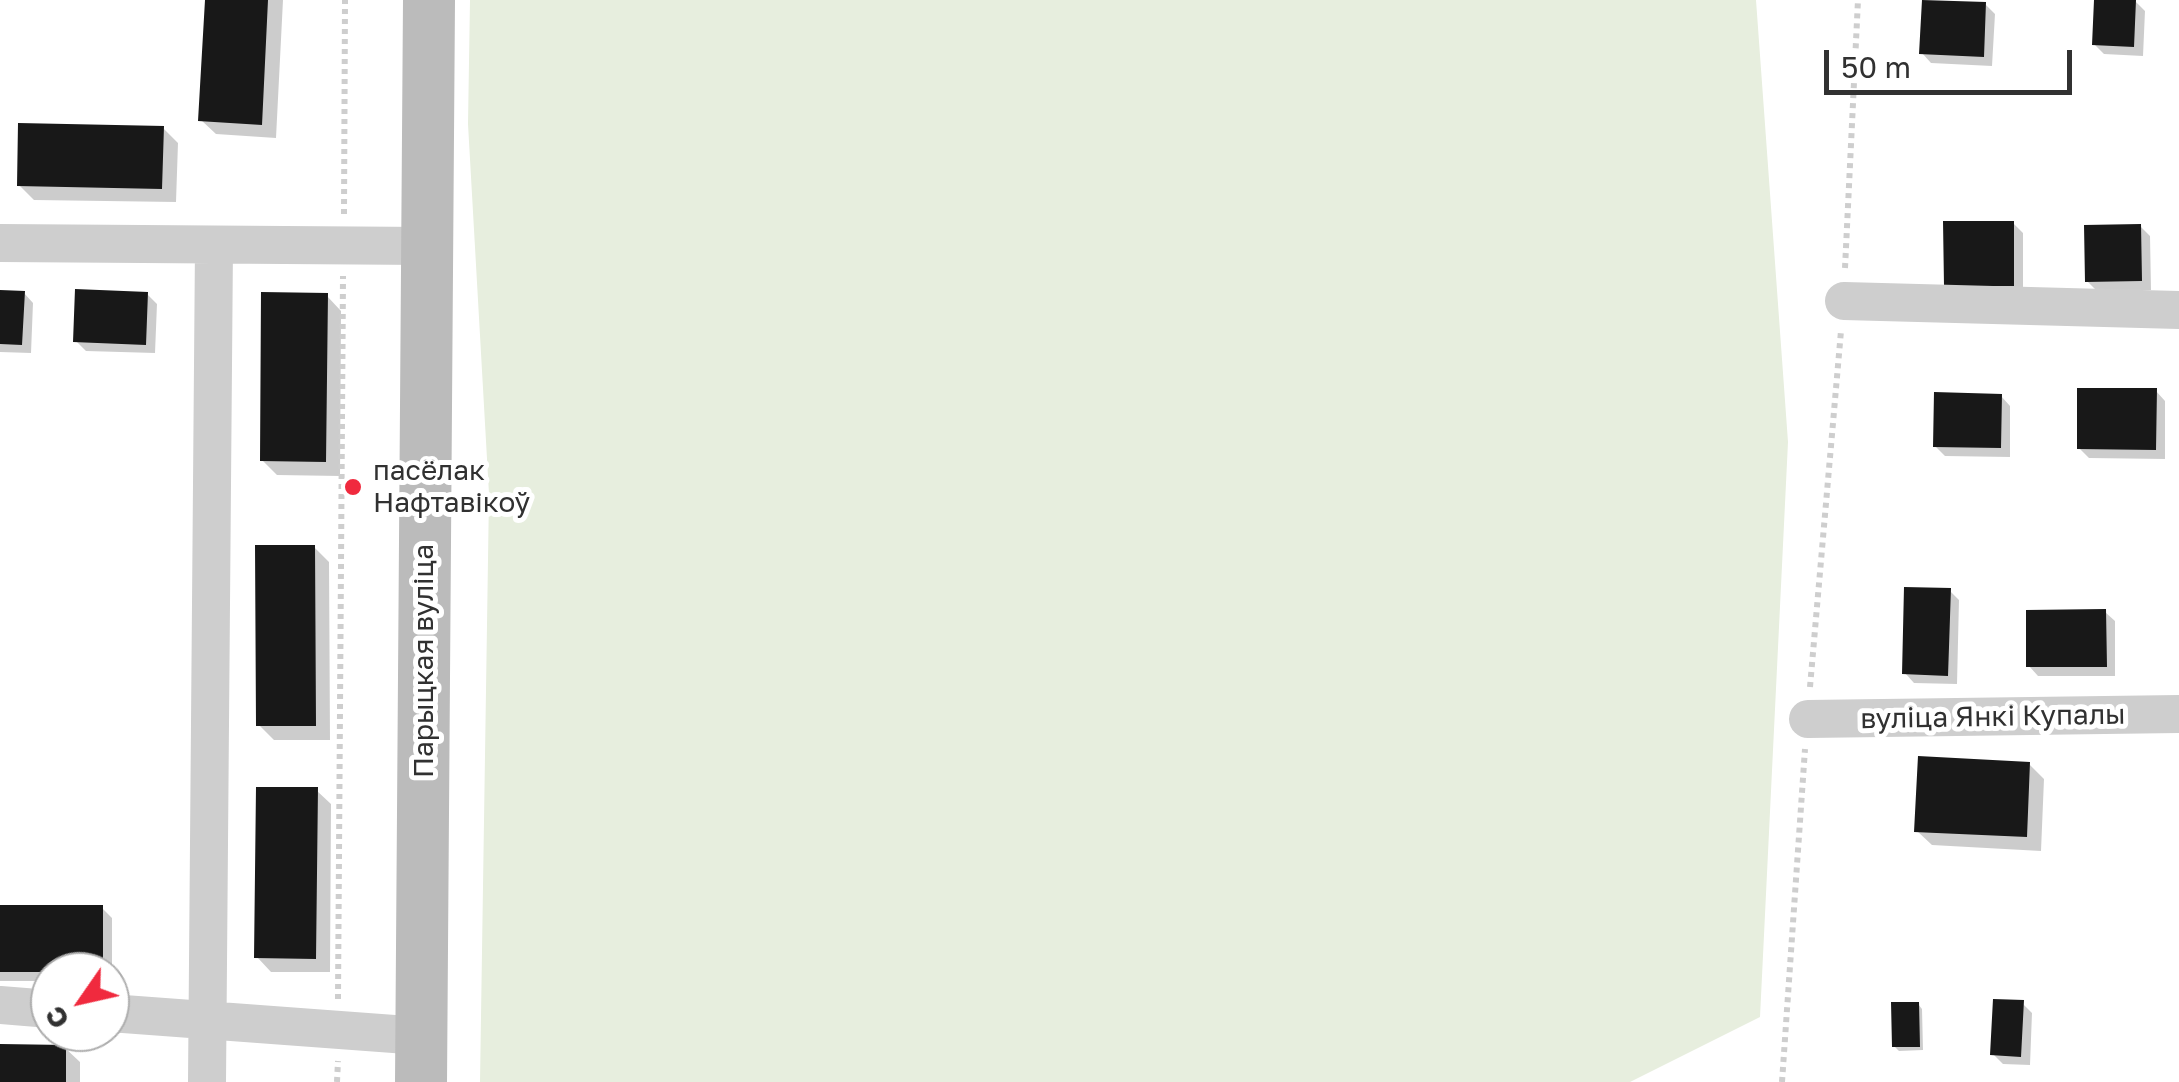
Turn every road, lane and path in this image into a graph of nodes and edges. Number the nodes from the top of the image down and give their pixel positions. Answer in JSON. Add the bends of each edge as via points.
{"nodes":[{"id":1,"x":345,"y":0,"type":"edge"},
{"id":2,"x":429,"y":0,"type":"edge"},
{"id":3,"x":1858,"y":0,"type":"edge"},
{"id":4,"x":0,"y":244,"type":"edge"},
{"id":5,"x":214,"y":245,"type":"junction"},
{"id":6,"x":344,"y":246,"type":"junction"},
{"id":7,"x":427,"y":246,"type":"junction"},
{"id":8,"x":1844,"y":301,"type":"junction"},
{"id":9,"x":2179,"y":310,"type":"edge"},
{"id":10,"x":2179,"y":714,"type":"edge"},
{"id":11,"x":1808,"y":719,"type":"junction"},
{"id":12,"x":0,"y":1005,"type":"edge"},
{"id":13,"x":30,"y":1007,"type":"edge"},
{"id":14,"x":130,"y":1014,"type":"edge"},
{"id":15,"x":207,"y":1020,"type":"junction"},
{"id":16,"x":338,"y":1030,"type":"junction"},
{"id":17,"x":421,"y":1059,"type":"edge"},
{"id":18,"x":207,"y":1082,"type":"edge"},
{"id":19,"x":338,"y":1082,"type":"edge"},
{"id":20,"x":1782,"y":1082,"type":"edge"}],
"edges":[{"from":1,"to":6,"type":"path"},
{"from":2,"to":7,"type":"main road","name":"Парыцкая вуліца"},
{"from":3,"to":8,"type":"path"},
{"from":4,"to":5,"type":"street"},
{"from":5,"to":6,"type":"street"},
{"from":5,"to":15,"type":"street"},
{"from":6,"to":7,"type":"street"},
{"from":6,"to":16,"type":"path"},
{"from":7,"to":17,"type":"main road","name":"Парыцкая вуліца"},
{"from":8,"to":9,"type":"street"},
{"from":8,"to":11,"type":"path"},
{"from":10,"to":11,"type":"street","name":"вуліца Янкі Купалы"},
{"from":11,"to":20,"type":"path"},
{"from":12,"to":13,"type":"street"},
{"from":14,"to":15,"type":"street"},
{"from":15,"to":16,"type":"street"},
{"from":15,"to":18,"type":"street"},
{"from":16,"to":17,"type":"street"},
{"from":16,"to":19,"type":"path"}]}
